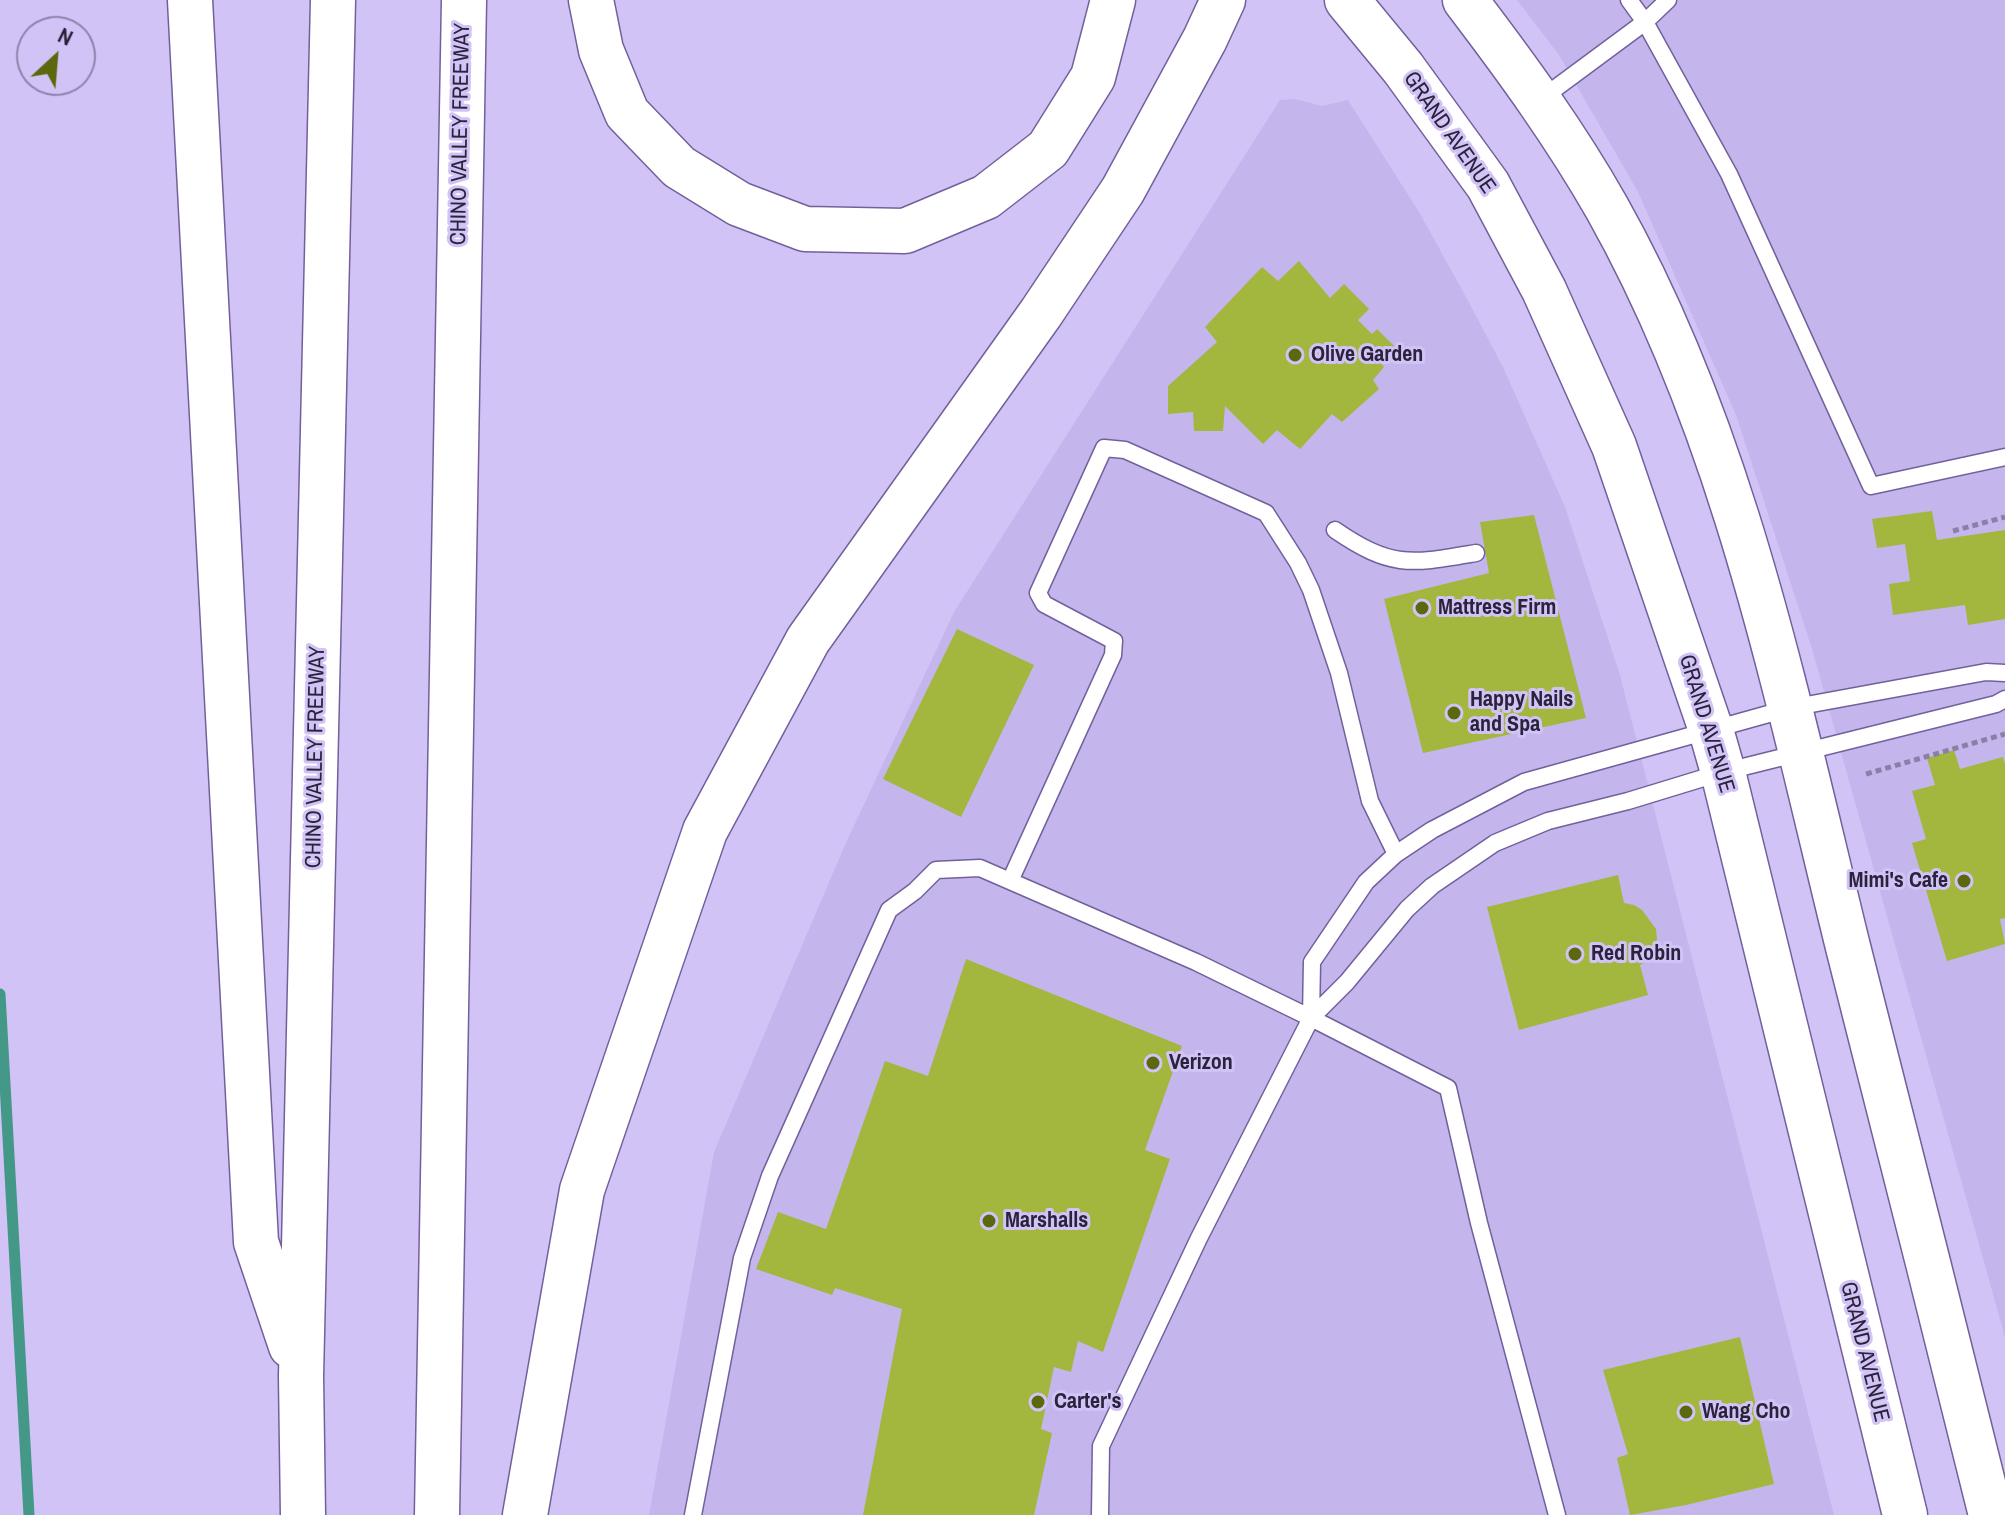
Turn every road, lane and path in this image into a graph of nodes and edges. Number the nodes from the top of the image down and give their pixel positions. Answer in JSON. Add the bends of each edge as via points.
{"nodes":[{"id":1,"x":190,"y":0,"type":"edge"},
{"id":2,"x":333,"y":0,"type":"edge"},
{"id":3,"x":464,"y":0,"type":"edge"},
{"id":4,"x":591,"y":0,"type":"edge"},
{"id":5,"x":1113,"y":0,"type":"edge"},
{"id":6,"x":1223,"y":0,"type":"edge"},
{"id":7,"x":1347,"y":0,"type":"edge"},
{"id":8,"x":1465,"y":0,"type":"edge"},
{"id":9,"x":1629,"y":0,"type":"edge"},
{"id":10,"x":1668,"y":0,"type":"edge"},
{"id":11,"x":1645,"y":22,"type":"junction"},
{"id":12,"x":1540,"y":100,"type":"junction"},
{"id":13,"x":2005,"y":457,"type":"edge"},
{"id":14,"x":2005,"y":517,"type":"edge"},
{"id":15,"x":1335,"y":530,"type":"dead end"},
{"id":16,"x":1953,"y":531,"type":"dead end"},
{"id":17,"x":1476,"y":553,"type":"dead end"},
{"id":18,"x":2005,"y":673,"type":"edge"},
{"id":19,"x":2005,"y":699,"type":"edge"},
{"id":20,"x":1790,"y":708,"type":"junction"},
{"id":21,"x":1711,"y":730,"type":"junction"},
{"id":22,"x":2005,"y":734,"type":"edge"},
{"id":23,"x":1800,"y":753,"type":"junction"},
{"id":24,"x":1723,"y":772,"type":"junction"},
{"id":25,"x":1866,"y":774,"type":"dead end"},
{"id":26,"x":1396,"y":854,"type":"junction"},
{"id":27,"x":1010,"y":881,"type":"junction"},
{"id":28,"x":1311,"y":1018,"type":"junction"},
{"id":29,"x":301,"y":1376,"type":"junction"},
{"id":30,"x":303,"y":1515,"type":"edge"},
{"id":31,"x":437,"y":1515,"type":"edge"},
{"id":32,"x":525,"y":1515,"type":"edge"},
{"id":33,"x":693,"y":1515,"type":"edge"},
{"id":34,"x":1100,"y":1515,"type":"edge"},
{"id":35,"x":1557,"y":1515,"type":"edge"},
{"id":36,"x":1905,"y":1515,"type":"edge"},
{"id":37,"x":1991,"y":1515,"type":"edge"}],
"edges":[{"from":1,"to":29,"type":"main road","via":[[256,1242]]},
{"from":2,"to":29,"type":"main road","name":"CHINO VALLEY FREEWAY"},
{"from":3,"to":31,"type":"main road","name":"CHINO VALLEY FREEWAY"},
{"from":4,"to":5,"type":"main road","via":[[601,50],[627,113],[679,167],[739,204],[805,229],[905,231],[986,197],[1048,149],[1093,77]]},
{"from":6,"to":32,"type":"main road","via":[[1123,190],[808,640],[705,831],[582,1190]]},
{"from":7,"to":21,"type":"main road","name":"GRAND AVENUE","via":[[1488,185],[1544,290],[1614,446]]},
{"from":8,"to":12,"type":"main road"},
{"from":9,"to":11,"type":"lane"},
{"from":10,"to":11,"type":"lane"},
{"from":11,"to":12,"type":"lane"},
{"from":11,"to":13,"type":"lane","via":[[1729,174],[1871,486]]},
{"from":12,"to":20,"type":"main road","via":[[1608,211],[1691,387],[1719,463]]},
{"from":14,"to":16,"type":"path"},
{"from":15,"to":17,"type":"lane","via":[[1363,550],[1392,561],[1418,563]]},
{"from":18,"to":20,"type":"lane","via":[[1986,672]]},
{"from":19,"to":23,"type":"lane"},
{"from":20,"to":21,"type":"lane"},
{"from":20,"to":23,"type":"main road"},
{"from":21,"to":24,"type":"main road","name":"GRAND AVENUE"},
{"from":21,"to":26,"type":"lane","via":[[1524,782]]},
{"from":22,"to":25,"type":"path"},
{"from":23,"to":24,"type":"lane"},
{"from":23,"to":37,"type":"main road"},
{"from":24,"to":28,"type":"lane","via":[[1548,821],[1495,843],[1407,909]]},
{"from":24,"to":36,"type":"main road","name":"GRAND AVENUE"},
{"from":26,"to":27,"type":"lane","via":[[1370,801],[1339,673],[1311,590],[1266,513],[1125,450],[1104,448],[1038,593],[1044,604],[1114,641],[1113,655]]},
{"from":26,"to":28,"type":"lane","via":[[1366,882],[1312,962]]},
{"from":27,"to":28,"type":"lane"},
{"from":27,"to":33,"type":"lane","via":[[980,868],[936,870],[889,910],[770,1176],[742,1258]]},
{"from":28,"to":34,"type":"lane","via":[[1101,1446]]},
{"from":28,"to":35,"type":"lane","via":[[1448,1088]]},
{"from":29,"to":30,"type":"main road","name":"CHINO VALLEY FREEWAY"}]}
